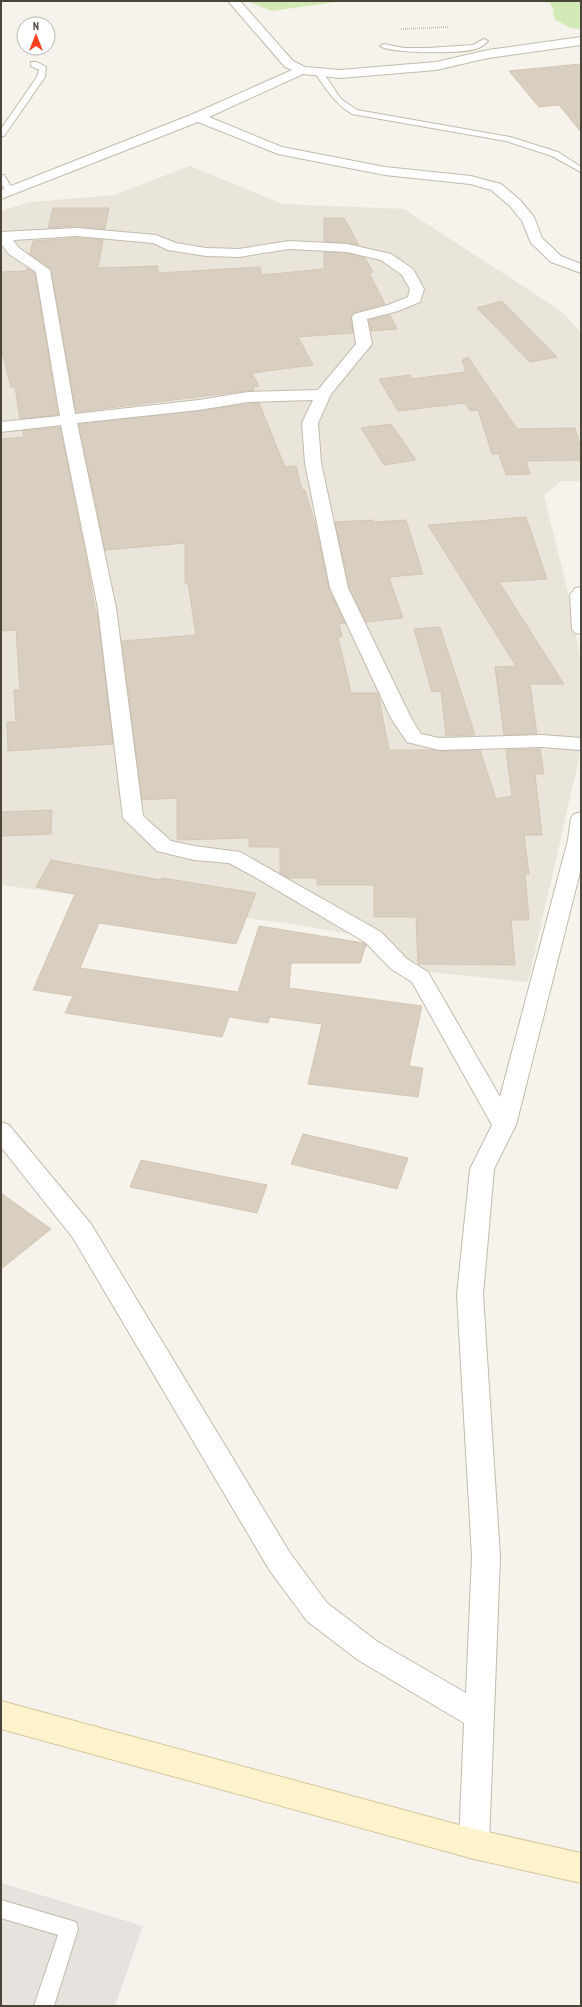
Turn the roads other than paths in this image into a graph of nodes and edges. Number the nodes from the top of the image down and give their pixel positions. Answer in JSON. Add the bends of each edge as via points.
{"nodes":[{"id":1,"x":234,"y":1,"type":"edge"},
{"id":2,"x":484,"y":41,"type":"dead end"},
{"id":3,"x":581,"y":41,"type":"edge"},
{"id":4,"x":384,"y":46,"type":"dead end"},
{"id":5,"x":476,"y":47,"type":"junction"},
{"id":6,"x":467,"y":58,"type":"junction"},
{"id":7,"x":34,"y":64,"type":"dead end"},
{"id":8,"x":302,"y":70,"type":"junction"},
{"id":9,"x":319,"y":74,"type":"junction"},
{"id":10,"x":198,"y":117,"type":"junction"},
{"id":11,"x":1,"y":134,"type":"edge"},
{"id":12,"x":581,"y":170,"type":"edge"},
{"id":13,"x":1,"y":178,"type":"edge"},
{"id":14,"x":5,"y":193,"type":"edge"},
{"id":15,"x":1,"y":236,"type":"edge"},
{"id":16,"x":1,"y":240,"type":"edge"},
{"id":17,"x":581,"y":269,"type":"edge"},
{"id":18,"x":323,"y":395,"type":"junction"},
{"id":19,"x":68,"y":419,"type":"junction"},
{"id":20,"x":1,"y":427,"type":"edge"},
{"id":21,"x":581,"y":592,"type":"edge"},
{"id":22,"x":581,"y":629,"type":"edge"},
{"id":23,"x":581,"y":744,"type":"edge"},
{"id":24,"x":581,"y":818,"type":"edge"},
{"id":25,"x":504,"y":1125,"type":"junction"},
{"id":26,"x":1,"y":1131,"type":"edge"},
{"id":27,"x":1,"y":1715,"type":"edge"},
{"id":28,"x":479,"y":1716,"type":"junction"},
{"id":29,"x":474,"y":1844,"type":"junction"},
{"id":30,"x":581,"y":1868,"type":"edge"},
{"id":31,"x":1,"y":1909,"type":"edge"},
{"id":32,"x":44,"y":2006,"type":"edge"}],
"edges":[{"from":1,"to":8,"type":"street","via":[[289,64]]},
{"from":2,"to":5,"type":"lane"},
{"from":3,"to":6,"type":"street"},
{"from":4,"to":5,"type":"lane","via":[[408,50]]},
{"from":5,"to":6,"type":"lane"},
{"from":6,"to":9,"type":"street","via":[[436,66]]},
{"from":7,"to":11,"type":"lane","via":[[43,69],[41,77]]},
{"from":8,"to":9,"type":"street"},
{"from":8,"to":10,"type":"street"},
{"from":9,"to":12,"type":"lane","via":[[334,98],[355,112],[507,139],[555,154]]},
{"from":10,"to":14,"type":"street"},
{"from":10,"to":17,"type":"street","via":[[278,150],[385,171],[471,180],[496,187],[515,202],[529,220],[536,240],[556,259]]},
{"from":13,"to":14,"type":"lane"},
{"from":15,"to":18,"type":"street","via":[[77,232],[156,239],[173,247],[206,252],[239,254],[289,245],[348,248],[386,257],[408,272],[417,289],[415,299],[359,317],[364,344]]},
{"from":16,"to":19,"type":"street","via":[[8,242],[14,251],[43,270]]},
{"from":18,"to":19,"type":"street","via":[[248,397]]},
{"from":18,"to":23,"type":"street","via":[[310,423],[313,463],[339,588],[401,718],[414,738],[439,744],[542,741]]},
{"from":19,"to":20,"type":"street"},
{"from":19,"to":25,"type":"street","via":[[107,608],[133,818],[164,846],[194,853],[233,857],[373,937],[399,964],[420,977]]},
{"from":21,"to":22,"type":"street"},
{"from":24,"to":25,"type":"street","via":[[578,840]]},
{"from":25,"to":28,"type":"street","via":[[482,1169],[470,1295],[486,1558]]},
{"from":26,"to":28,"type":"street","via":[[82,1231],[280,1562],[318,1612],[368,1651]]},
{"from":27,"to":29,"type":"street"},
{"from":28,"to":29,"type":"street"},
{"from":29,"to":30,"type":"street"},
{"from":31,"to":32,"type":"lane","via":[[69,1929]]}]}
